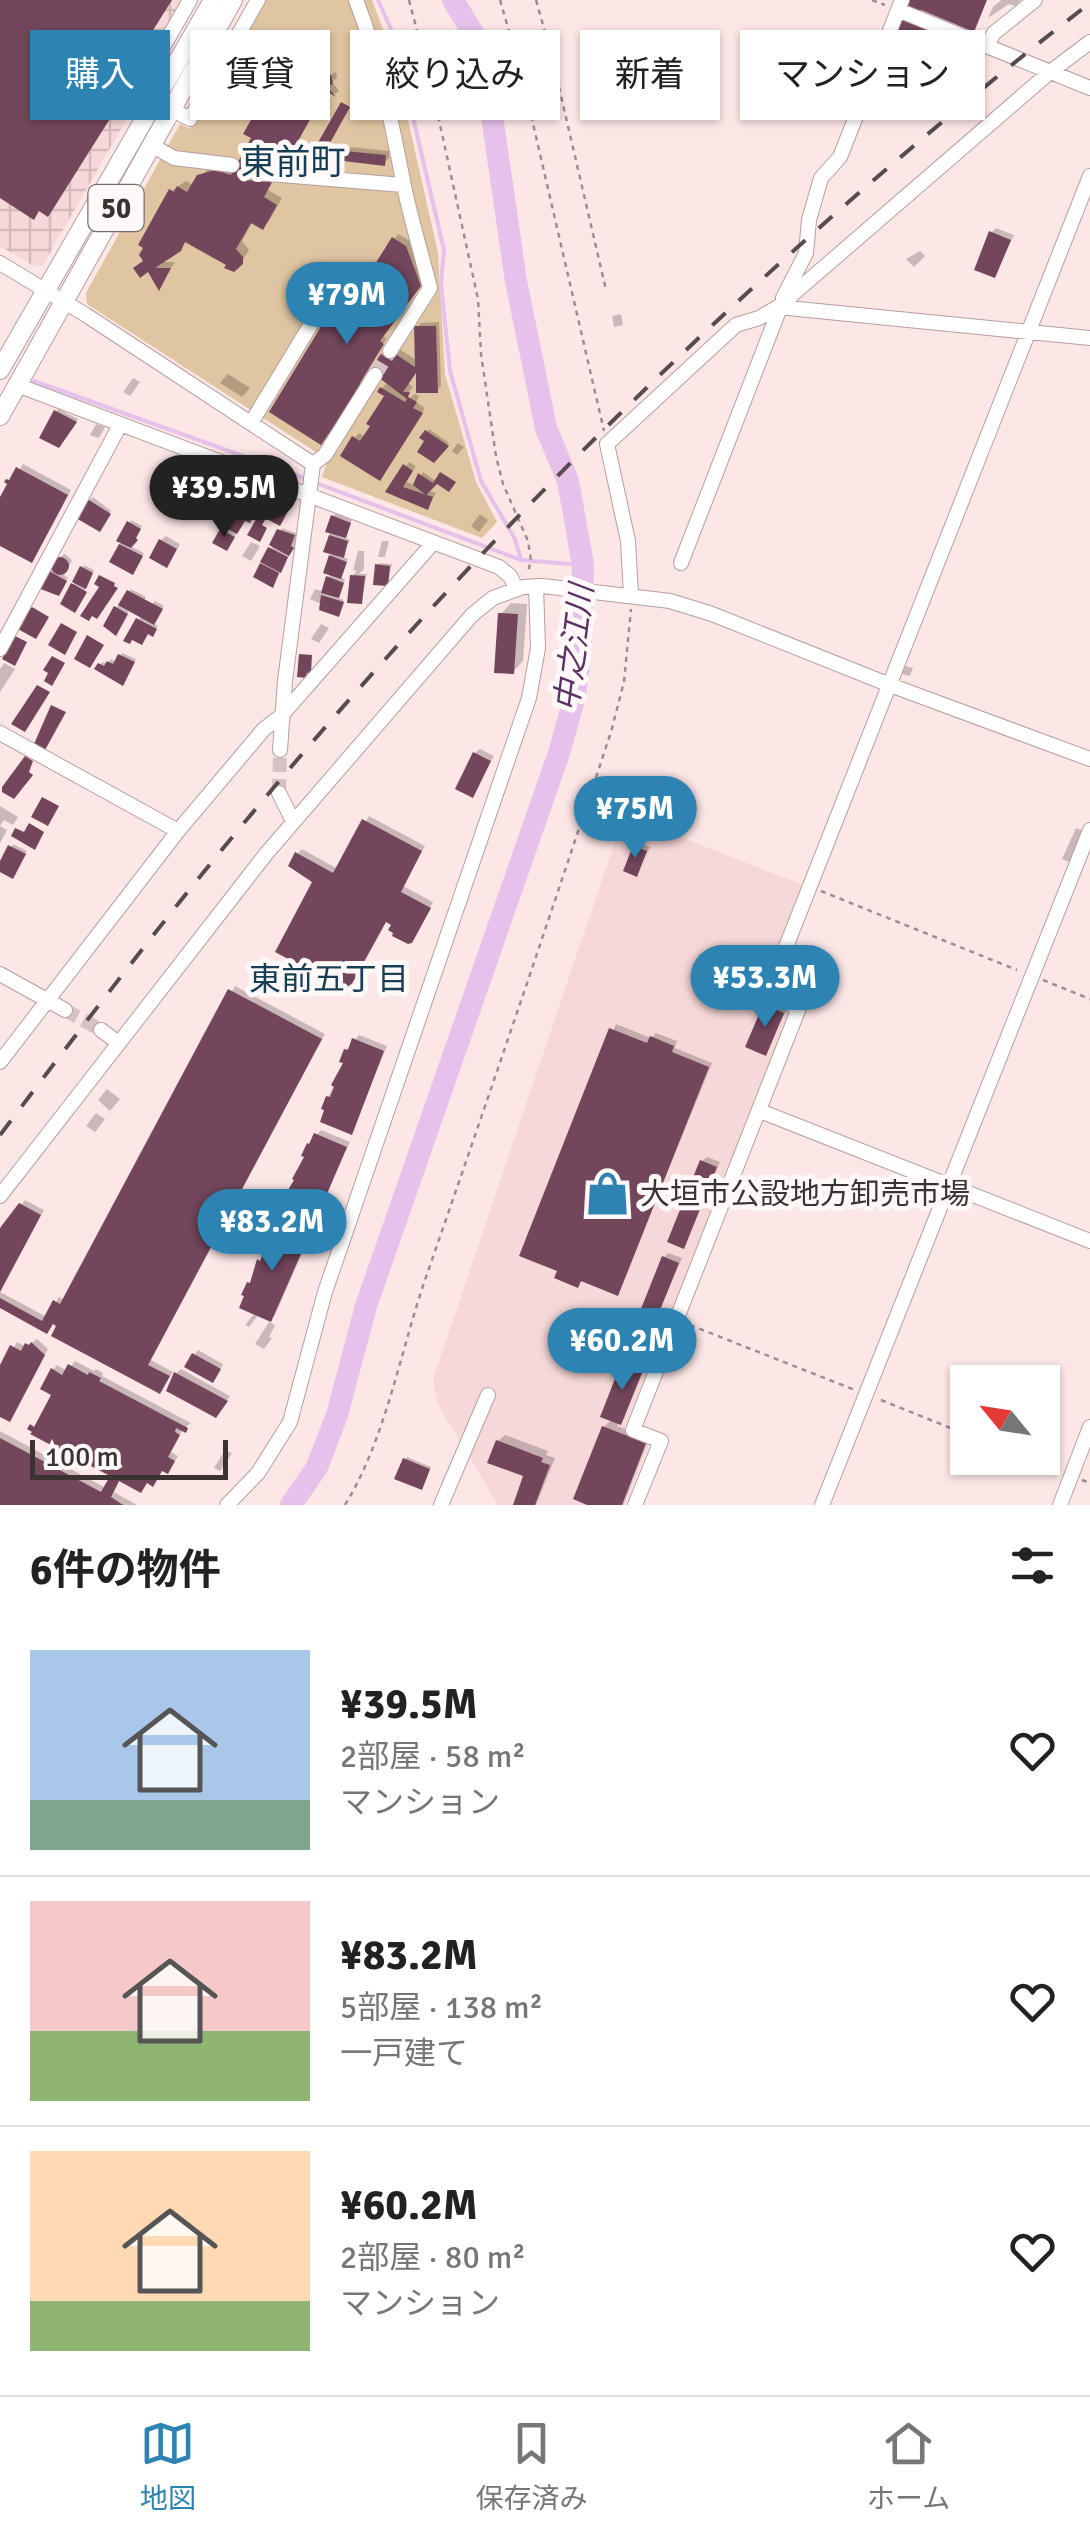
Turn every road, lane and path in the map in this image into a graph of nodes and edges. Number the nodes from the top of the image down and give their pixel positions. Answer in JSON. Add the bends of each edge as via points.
{"nodes":[{"id":1,"x":190,"y":0,"type":"edge"},
{"id":2,"x":213,"y":0,"type":"edge"},
{"id":3,"x":233,"y":0,"type":"edge"},
{"id":4,"x":258,"y":0,"type":"edge"},
{"id":5,"x":356,"y":0,"type":"edge"},
{"id":6,"x":408,"y":0,"type":"edge"},
{"id":7,"x":500,"y":0,"type":"edge"},
{"id":8,"x":536,"y":0,"type":"edge"},
{"id":9,"x":1035,"y":0,"type":"edge"},
{"id":10,"x":900,"y":5,"type":"edge"},
{"id":11,"x":170,"y":35,"type":"edge"},
{"id":12,"x":1090,"y":42,"type":"edge"},
{"id":13,"x":988,"y":44,"type":"junction"},
{"id":14,"x":1050,"y":72,"type":"junction"},
{"id":15,"x":1090,"y":88,"type":"edge"},
{"id":16,"x":170,"y":90,"type":"edge"},
{"id":17,"x":170,"y":94,"type":"edge"},
{"id":18,"x":170,"y":107,"type":"edge"},
{"id":19,"x":153,"y":120,"type":"edge"},
{"id":20,"x":155,"y":120,"type":"edge"},
{"id":21,"x":160,"y":150,"type":"dead end"},
{"id":22,"x":232,"y":165,"type":"dead end"},
{"id":23,"x":257,"y":173,"type":"dead end"},
{"id":24,"x":1090,"y":176,"type":"edge"},
{"id":25,"x":404,"y":185,"type":"junction"},
{"id":26,"x":0,"y":262,"type":"edge"},
{"id":27,"x":45,"y":290,"type":"junction"},
{"id":28,"x":606,"y":290,"type":"dead end"},
{"id":29,"x":64,"y":301,"type":"junction"},
{"id":30,"x":779,"y":308,"type":"junction"},
{"id":31,"x":314,"y":321,"type":"dead end"},
{"id":32,"x":1027,"y":332,"type":"junction"},
{"id":33,"x":1090,"y":338,"type":"edge"},
{"id":34,"x":390,"y":351,"type":"tunnel mouth"},
{"id":35,"x":0,"y":370,"type":"edge"},
{"id":36,"x":375,"y":375,"type":"tunnel mouth"},
{"id":37,"x":17,"y":385,"type":"junction"},
{"id":38,"x":0,"y":416,"type":"edge"},
{"id":39,"x":251,"y":423,"type":"junction"},
{"id":40,"x":120,"y":425,"type":"junction"},
{"id":41,"x":608,"y":444,"type":"junction"},
{"id":42,"x":313,"y":468,"type":"junction"},
{"id":43,"x":307,"y":493,"type":"junction"},
{"id":44,"x":433,"y":543,"type":"junction"},
{"id":45,"x":681,"y":563,"type":"dead end"},
{"id":46,"x":529,"y":587,"type":"junction"},
{"id":47,"x":626,"y":594,"type":"junction"},
{"id":48,"x":0,"y":649,"type":"edge"},
{"id":49,"x":890,"y":685,"type":"junction"},
{"id":50,"x":281,"y":716,"type":"junction"},
{"id":51,"x":0,"y":733,"type":"edge"},
{"id":52,"x":280,"y":750,"type":"tunnel mouth"},
{"id":53,"x":1090,"y":758,"type":"edge"},
{"id":54,"x":279,"y":793,"type":"tunnel mouth"},
{"id":55,"x":293,"y":820,"type":"junction"},
{"id":56,"x":1090,"y":830,"type":"edge"},
{"id":57,"x":178,"y":831,"type":"junction"},
{"id":58,"x":810,"y":886,"type":"junction"},
{"id":59,"x":0,"y":974,"type":"edge"},
{"id":60,"x":1032,"y":976,"type":"junction"},
{"id":61,"x":1090,"y":999,"type":"edge"},
{"id":62,"x":48,"y":1000,"type":"junction"},
{"id":63,"x":65,"y":1010,"type":"tunnel mouth"},
{"id":64,"x":101,"y":1030,"type":"tunnel mouth"},
{"id":65,"x":117,"y":1042,"type":"junction"},
{"id":66,"x":0,"y":1062,"type":"edge"},
{"id":67,"x":760,"y":1111,"type":"junction"},
{"id":68,"x":949,"y":1184,"type":"junction"},
{"id":69,"x":3,"y":1188,"type":"edge"},
{"id":70,"x":1090,"y":1241,"type":"edge"},
{"id":71,"x":676,"y":1319,"type":"junction"},
{"id":72,"x":866,"y":1394,"type":"junction"},
{"id":73,"x":488,"y":1396,"type":"dead end"},
{"id":74,"x":1090,"y":1427,"type":"edge"},
{"id":75,"x":950,"y":1428,"type":"edge"},
{"id":76,"x":1060,"y":1472,"type":"edge"},
{"id":77,"x":1071,"y":1476,"type":"junction"},
{"id":78,"x":443,"y":1502,"type":"edge"},
{"id":79,"x":227,"y":1505,"type":"edge"},
{"id":80,"x":344,"y":1505,"type":"edge"},
{"id":81,"x":635,"y":1505,"type":"edge"},
{"id":82,"x":822,"y":1505,"type":"edge"},
{"id":83,"x":1060,"y":1505,"type":"edge"}],
"edges":[{"from":1,"to":11,"type":"street"},
{"from":2,"to":16,"type":"main road","number":"50"},
{"from":3,"to":17,"type":"main road","number":"50"},
{"from":4,"to":18,"type":"street","via":[[190,119]]},
{"from":5,"to":25,"type":"street","via":[[391,112]]},
{"from":6,"to":46,"type":"path","via":[[478,299],[496,456],[528,541]]},
{"from":7,"to":41,"type":"path"},
{"from":8,"to":28,"type":"path"},
{"from":9,"to":13,"type":"street"},
{"from":10,"to":13,"type":"street"},
{"from":10,"to":30,"type":"street","via":[[840,157],[821,178],[806,253]]},
{"from":12,"to":14,"type":"street"},
{"from":13,"to":14,"type":"street"},
{"from":14,"to":15,"type":"street"},
{"from":14,"to":30,"type":"street"},
{"from":19,"to":27,"type":"main road","number":"50"},
{"from":20,"to":29,"type":"main road","number":"50"},
{"from":21,"to":22,"type":"street"},
{"from":23,"to":25,"type":"street"},
{"from":24,"to":32,"type":"street"},
{"from":25,"to":34,"type":"street","via":[[430,288]]},
{"from":26,"to":27,"type":"street"},
{"from":27,"to":29,"type":"street"},
{"from":27,"to":35,"type":"main road","number":"50"},
{"from":29,"to":37,"type":"main road","number":"50"},
{"from":29,"to":39,"type":"street"},
{"from":30,"to":32,"type":"street"},
{"from":30,"to":41,"type":"street","via":[[736,325]]},
{"from":30,"to":45,"type":"street"},
{"from":31,"to":39,"type":"street"},
{"from":32,"to":33,"type":"street"},
{"from":32,"to":49,"type":"street"},
{"from":36,"to":42,"type":"street"},
{"from":37,"to":38,"type":"main road","number":"50"},
{"from":37,"to":40,"type":"street"},
{"from":39,"to":42,"type":"street"},
{"from":40,"to":43,"type":"street"},
{"from":40,"to":48,"type":"street"},
{"from":41,"to":47,"type":"street","via":[[628,541]]},
{"from":42,"to":43,"type":"street"},
{"from":43,"to":44,"type":"street"},
{"from":43,"to":50,"type":"street"},
{"from":44,"to":46,"type":"street","via":[[499,566]]},
{"from":44,"to":50,"type":"street"},
{"from":46,"to":47,"type":"street"},
{"from":46,"to":55,"type":"street","via":[[493,598],[472,614]]},
{"from":46,"to":79,"type":"street","via":[[538,648],[528,698],[326,1292],[290,1422],[258,1473]]},
{"from":47,"to":49,"type":"street","via":[[712,614]]},
{"from":47,"to":80,"type":"path","via":[[624,682],[611,732],[377,1440]]},
{"from":49,"to":53,"type":"street"},
{"from":49,"to":58,"type":"street"},
{"from":50,"to":52,"type":"street"},
{"from":50,"to":57,"type":"street"},
{"from":51,"to":57,"type":"street"},
{"from":54,"to":55,"type":"street"},
{"from":55,"to":65,"type":"street"},
{"from":56,"to":60,"type":"street"},
{"from":57,"to":62,"type":"street"},
{"from":58,"to":60,"type":"path"},
{"from":58,"to":67,"type":"street","via":[[766,995],[799,1008]]},
{"from":59,"to":62,"type":"street"},
{"from":60,"to":61,"type":"path"},
{"from":60,"to":68,"type":"street"},
{"from":62,"to":63,"type":"street"},
{"from":62,"to":66,"type":"street"},
{"from":64,"to":65,"type":"street"},
{"from":65,"to":69,"type":"street"},
{"from":67,"to":68,"type":"street"},
{"from":67,"to":71,"type":"street"},
{"from":68,"to":70,"type":"street"},
{"from":68,"to":72,"type":"street"},
{"from":71,"to":72,"type":"path"},
{"from":71,"to":81,"type":"street","via":[[633,1430],[661,1441]]},
{"from":72,"to":75,"type":"path"},
{"from":72,"to":82,"type":"street"},
{"from":73,"to":78,"type":"street"},
{"from":74,"to":77,"type":"street"},
{"from":76,"to":77,"type":"path"},
{"from":77,"to":83,"type":"street"}]}
